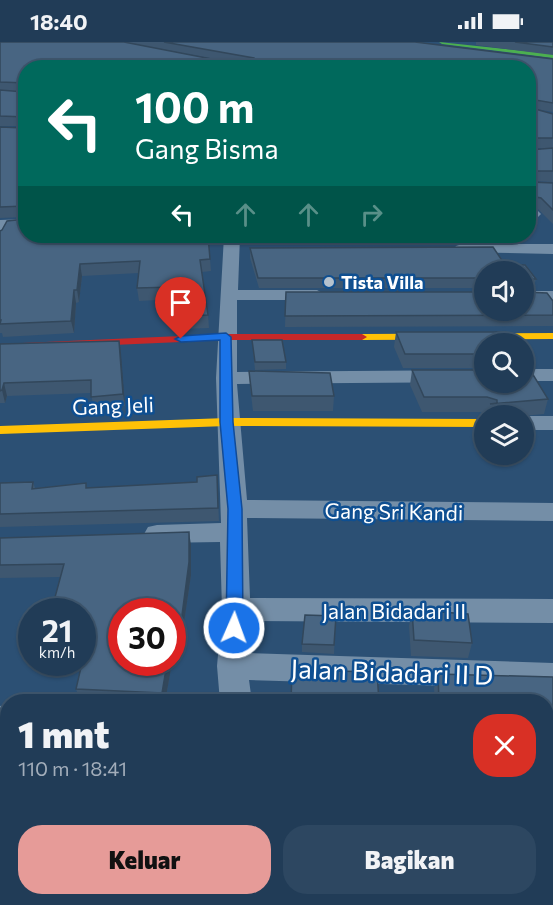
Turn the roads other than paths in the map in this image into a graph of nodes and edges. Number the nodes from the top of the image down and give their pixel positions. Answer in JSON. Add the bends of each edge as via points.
{"nodes":[{"id":1,"x":438,"y":44,"type":"edge"},
{"id":2,"x":469,"y":44,"type":"edge"},
{"id":3,"x":553,"y":56,"type":"edge"},
{"id":4,"x":553,"y":61,"type":"edge"},
{"id":5,"x":18,"y":224,"type":"edge"},
{"id":6,"x":0,"y":225,"type":"edge"},
{"id":7,"x":236,"y":246,"type":"edge"},
{"id":8,"x":553,"y":249,"type":"edge"},
{"id":9,"x":451,"y":250,"type":"edge"},
{"id":10,"x":229,"y":295,"type":"junction"},
{"id":11,"x":336,"y":295,"type":"edge"},
{"id":12,"x":534,"y":296,"type":"edge"},
{"id":13,"x":553,"y":296,"type":"edge"},
{"id":14,"x":553,"y":336,"type":"edge"},
{"id":15,"x":226,"y":337,"type":"junction"},
{"id":16,"x":0,"y":347,"type":"edge"},
{"id":17,"x":534,"y":375,"type":"edge"},
{"id":18,"x":553,"y":375,"type":"edge"},
{"id":19,"x":474,"y":376,"type":"edge"},
{"id":20,"x":226,"y":378,"type":"junction"},
{"id":21,"x":227,"y":422,"type":"junction"},
{"id":22,"x":474,"y":423,"type":"edge"},
{"id":23,"x":534,"y":423,"type":"edge"},
{"id":24,"x":553,"y":423,"type":"edge"},
{"id":25,"x":0,"y":430,"type":"edge"},
{"id":26,"x":553,"y":512,"type":"edge"},
{"id":27,"x":234,"y":520,"type":"junction"},
{"id":28,"x":128,"y":535,"type":"edge"},
{"id":29,"x":236,"y":609,"type":"junction"},
{"id":30,"x":553,"y":611,"type":"edge"},
{"id":31,"x":232,"y":666,"type":"junction"},
{"id":32,"x":553,"y":676,"type":"edge"},
{"id":33,"x":235,"y":694,"type":"edge"}],
"edges":[{"from":1,"to":2,"type":"main road"},
{"from":1,"to":4,"type":"main road"},
{"from":2,"to":3,"type":"main road"},
{"from":5,"to":6,"type":"street"},
{"from":7,"to":10,"type":"street"},
{"from":8,"to":9,"type":"street"},
{"from":10,"to":11,"type":"street"},
{"from":10,"to":15,"type":"street"},
{"from":12,"to":13,"type":"street"},
{"from":14,"to":15,"type":"main road"},
{"from":15,"to":16,"type":"main road"},
{"from":15,"to":20,"type":"street"},
{"from":17,"to":18,"type":"street"},
{"from":19,"to":20,"type":"street"},
{"from":20,"to":21,"type":"street"},
{"from":21,"to":22,"type":"main road","name":"Gang Jeli"},
{"from":21,"to":25,"type":"main road","name":"Gang Jeli"},
{"from":21,"to":27,"type":"street"},
{"from":23,"to":24,"type":"street"},
{"from":26,"to":27,"type":"street","name":"Gang Sri Kandi"},
{"from":27,"to":28,"type":"street","name":"Gang Sri Kandi"},
{"from":27,"to":29,"type":"street"},
{"from":29,"to":30,"type":"street","name":"Jalan Bidadari II"},
{"from":29,"to":31,"type":"street"},
{"from":31,"to":32,"type":"street","name":"Jalan Bidadari II D"},
{"from":31,"to":33,"type":"street"}]}
